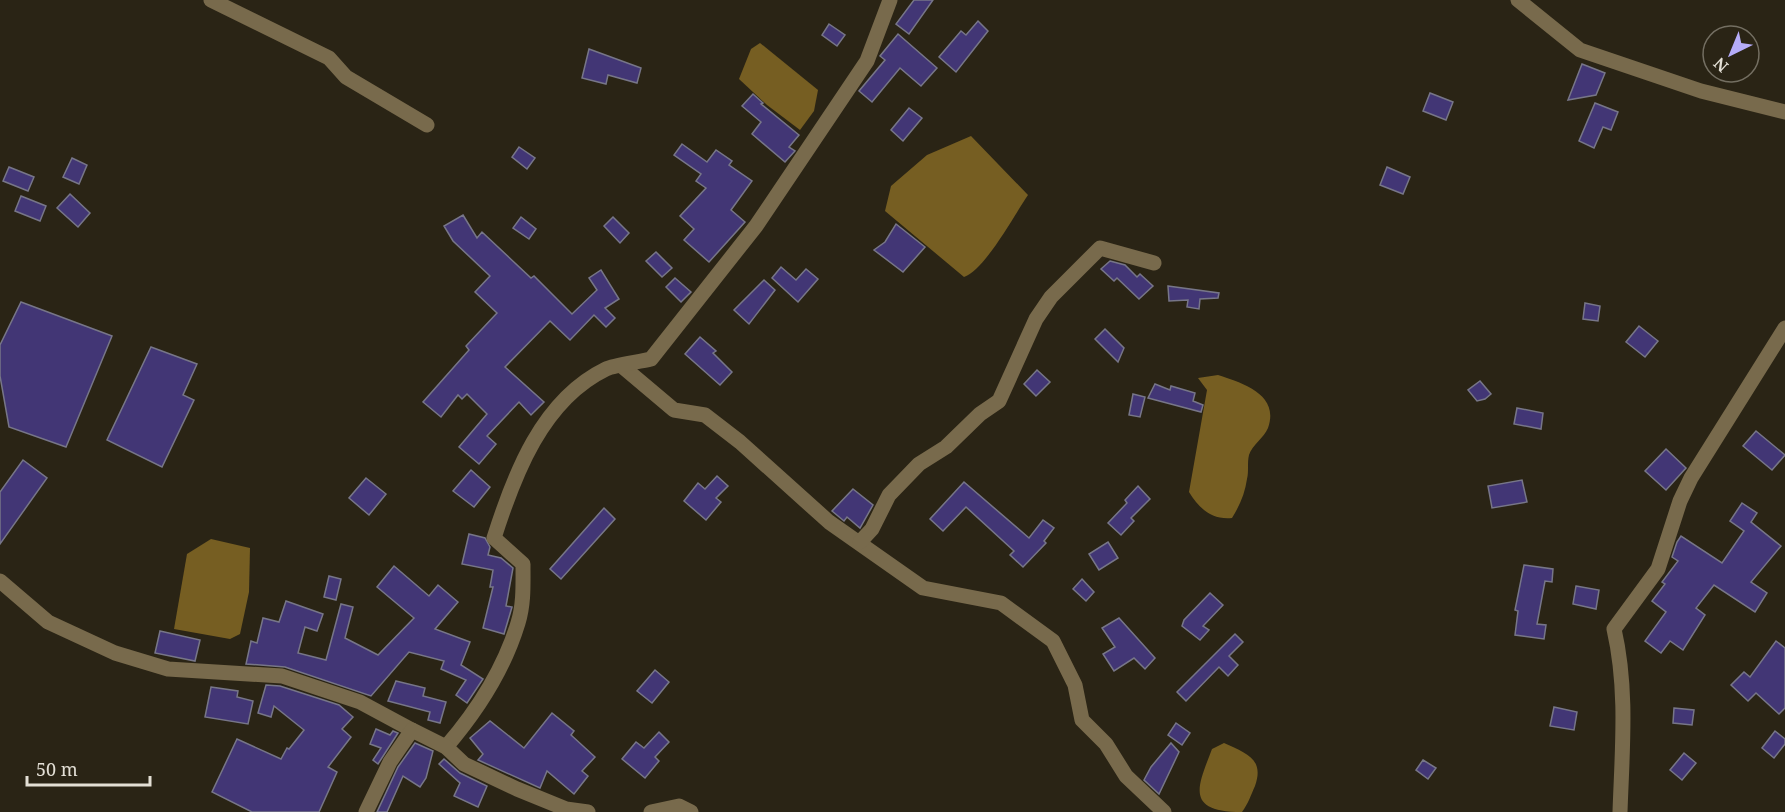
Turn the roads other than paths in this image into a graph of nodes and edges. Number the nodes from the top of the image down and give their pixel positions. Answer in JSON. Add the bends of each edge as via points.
{"nodes":[{"id":1,"x":211,"y":0,"type":"edge"},
{"id":2,"x":890,"y":0,"type":"edge"},
{"id":3,"x":1518,"y":0,"type":"edge"},
{"id":4,"x":1785,"y":112,"type":"edge"},
{"id":5,"x":427,"y":125,"type":"dead end"},
{"id":6,"x":1154,"y":263,"type":"dead end"},
{"id":7,"x":1784,"y":331,"type":"edge"},
{"id":8,"x":623,"y":367,"type":"junction"},
{"id":9,"x":860,"y":542,"type":"junction"},
{"id":10,"x":0,"y":581,"type":"edge"},
{"id":11,"x":412,"y":730,"type":"junction"},
{"id":12,"x":446,"y":747,"type":"junction"},
{"id":13,"x":366,"y":812,"type":"edge"},
{"id":14,"x":588,"y":812,"type":"edge"},
{"id":15,"x":651,"y":812,"type":"edge"},
{"id":16,"x":691,"y":812,"type":"edge"},
{"id":17,"x":1164,"y":812,"type":"edge"},
{"id":18,"x":1620,"y":812,"type":"edge"}],
"edges":[{"from":1,"to":5,"type":"street","via":[[329,58],[346,77]]},
{"from":2,"to":8,"type":"street","via":[[867,61],[756,226],[651,359]]},
{"from":3,"to":4,"type":"street","via":[[1580,50],[1701,92]]},
{"from":6,"to":9,"type":"street","via":[[1100,248],[1092,254],[1036,319],[999,401],[946,447],[919,464],[889,495],[872,529]]},
{"from":7,"to":18,"type":"street","via":[[1691,478],[1658,569],[1614,630],[1622,662],[1624,701]]},
{"from":8,"to":9,"type":"street","via":[[674,410],[705,416],[829,522]]},
{"from":8,"to":12,"type":"street","via":[[608,368],[581,384],[548,418],[508,495],[494,538],[523,564],[524,595],[518,623],[490,687]]},
{"from":9,"to":17,"type":"street","via":[[923,588],[1001,603],[1053,640],[1075,685],[1082,720],[1106,744],[1126,776]]},
{"from":10,"to":11,"type":"street","via":[[48,622],[115,652],[168,669],[282,676],[360,702]]},
{"from":11,"to":12,"type":"street"},
{"from":11,"to":13,"type":"street","via":[[390,762]]},
{"from":12,"to":14,"type":"street","via":[[464,764],[517,789],[566,809]]},
{"from":15,"to":16,"type":"street","via":[[679,806]]}]}
